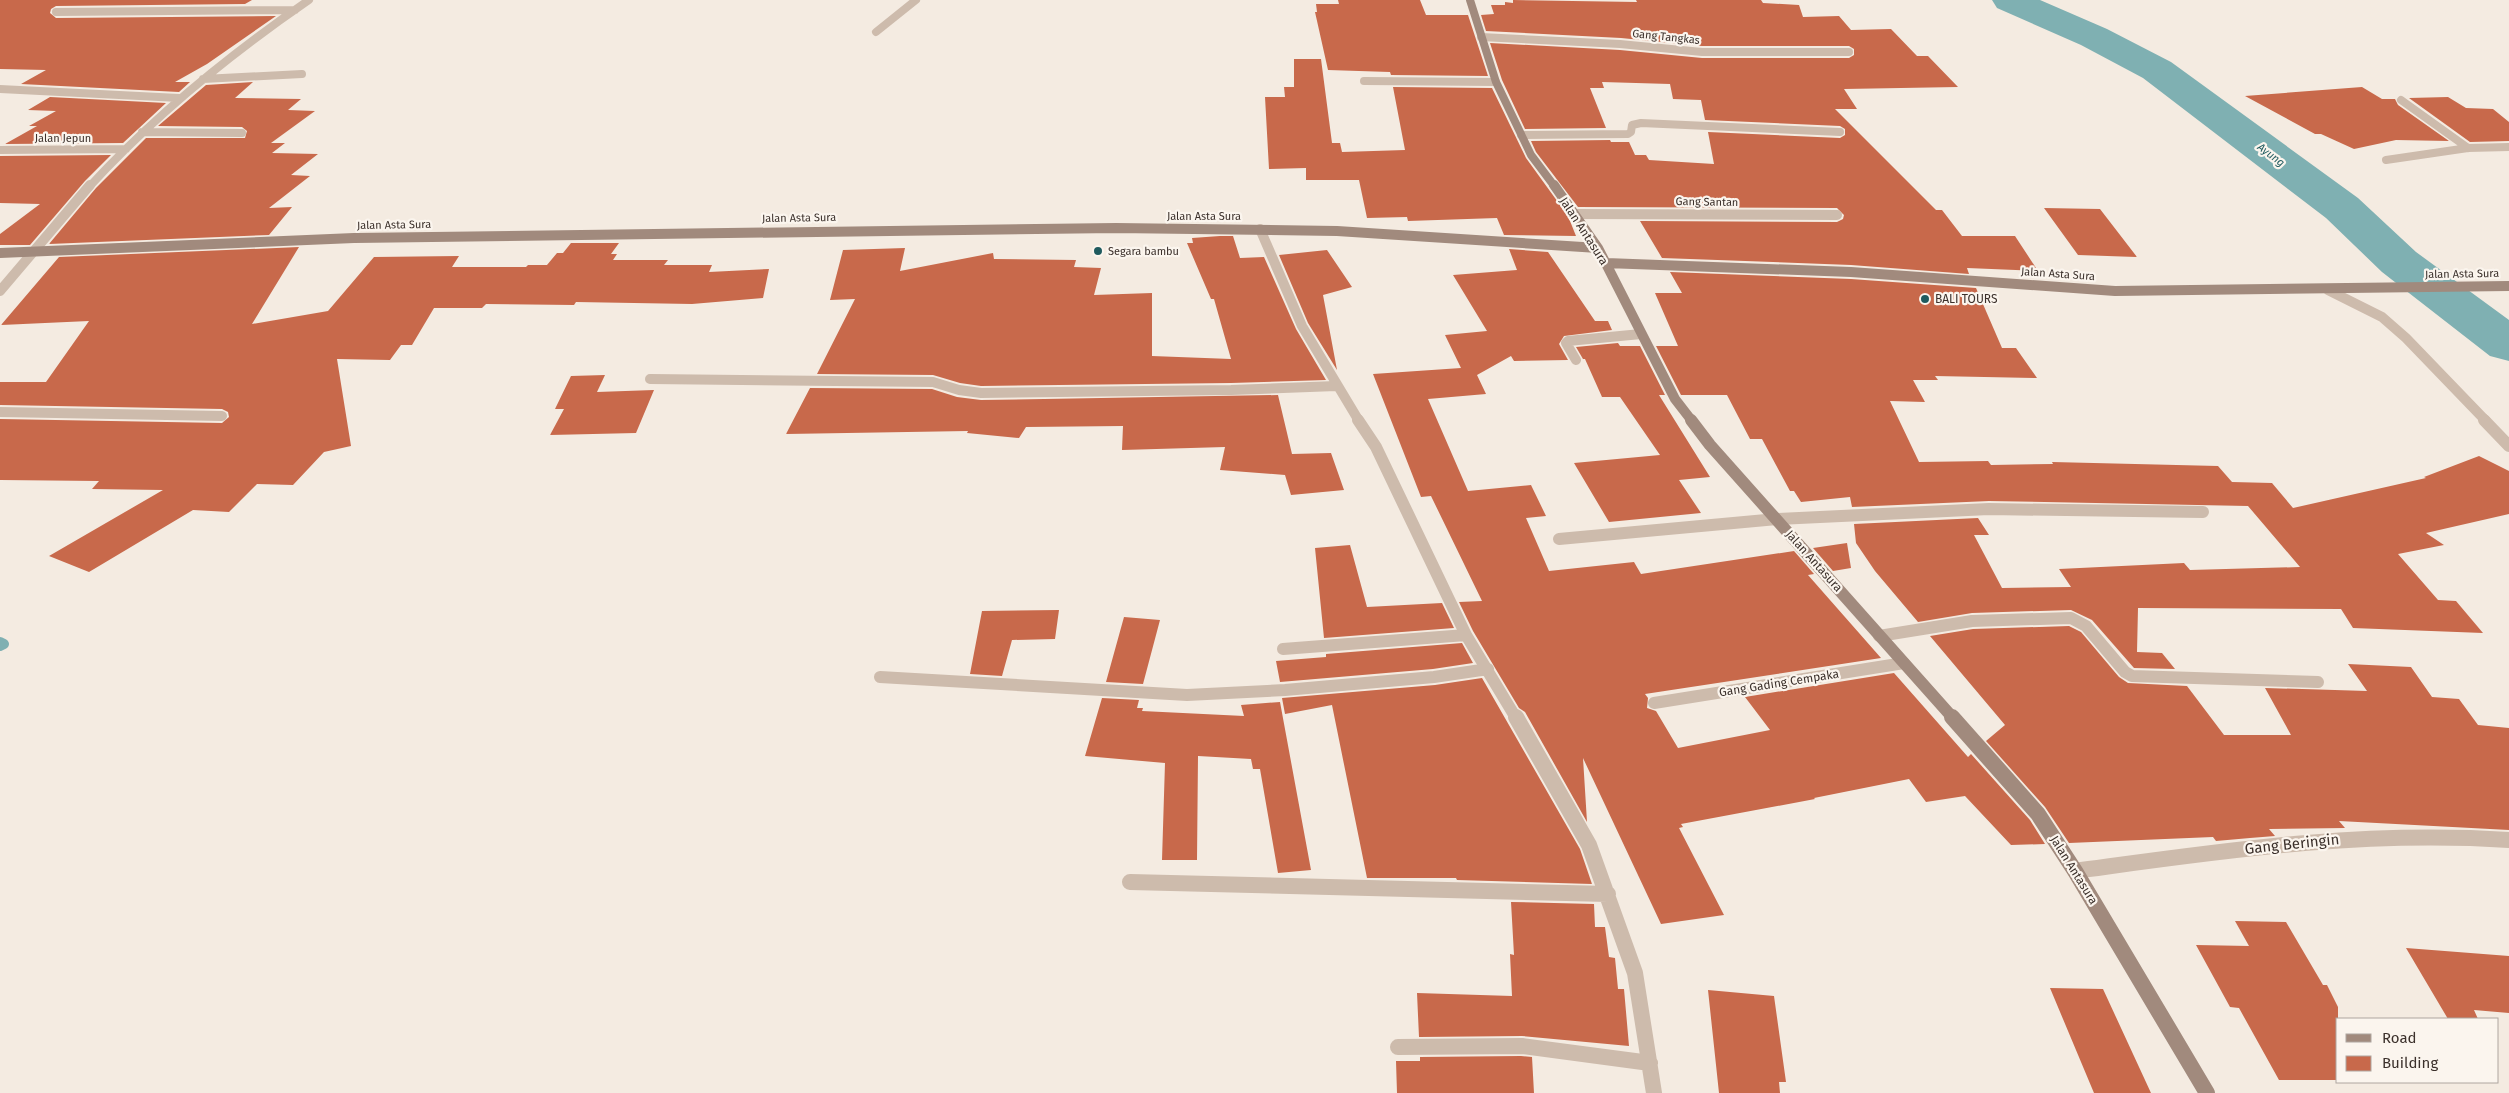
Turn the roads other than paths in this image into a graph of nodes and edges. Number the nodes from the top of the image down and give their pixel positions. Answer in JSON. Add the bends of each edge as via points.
{"nodes":[{"id":1,"x":310,"y":0,"type":"edge"},
{"id":2,"x":916,"y":0,"type":"edge"},
{"id":3,"x":1470,"y":0,"type":"edge"},
{"id":4,"x":295,"y":10,"type":"junction"},
{"id":5,"x":56,"y":12,"type":"dead end"},
{"id":6,"x":876,"y":32,"type":"dead end"},
{"id":7,"x":1481,"y":37,"type":"junction"},
{"id":8,"x":1849,"y":52,"type":"dead end"},
{"id":9,"x":302,"y":74,"type":"dead end"},
{"id":10,"x":203,"y":78,"type":"junction"},
{"id":11,"x":1364,"y":81,"type":"dead end"},
{"id":12,"x":1496,"y":82,"type":"junction"},
{"id":13,"x":0,"y":89,"type":"edge"},
{"id":14,"x":179,"y":98,"type":"junction"},
{"id":15,"x":2400,"y":100,"type":"dead end"},
{"id":16,"x":142,"y":132,"type":"junction"},
{"id":17,"x":1840,"y":132,"type":"dead end"},
{"id":18,"x":242,"y":133,"type":"dead end"},
{"id":19,"x":1521,"y":135,"type":"junction"},
{"id":20,"x":2509,"y":147,"type":"edge"},
{"id":21,"x":2468,"y":148,"type":"junction"},
{"id":22,"x":126,"y":149,"type":"junction"},
{"id":23,"x":0,"y":150,"type":"edge"},
{"id":24,"x":2386,"y":160,"type":"dead end"},
{"id":25,"x":1576,"y":214,"type":"junction"},
{"id":26,"x":1837,"y":215,"type":"dead end"},
{"id":27,"x":1260,"y":228,"type":"junction"},
{"id":28,"x":1598,"y":248,"type":"junction"},
{"id":29,"x":31,"y":252,"type":"junction"},
{"id":30,"x":0,"y":253,"type":"edge"},
{"id":31,"x":1606,"y":263,"type":"junction"},
{"id":32,"x":2509,"y":286,"type":"edge"},
{"id":33,"x":2328,"y":290,"type":"junction"},
{"id":34,"x":0,"y":291,"type":"edge"},
{"id":35,"x":1641,"y":334,"type":"junction"},
{"id":36,"x":1576,"y":360,"type":"dead end"},
{"id":37,"x":650,"y":379,"type":"dead end"},
{"id":38,"x":1336,"y":386,"type":"junction"},
{"id":39,"x":0,"y":412,"type":"edge"},
{"id":40,"x":222,"y":416,"type":"dead end"},
{"id":41,"x":2509,"y":446,"type":"edge"},
{"id":42,"x":2203,"y":512,"type":"dead end"},
{"id":43,"x":1777,"y":519,"type":"junction"},
{"id":44,"x":1558,"y":539,"type":"dead end"},
{"id":45,"x":1466,"y":636,"type":"junction"},
{"id":46,"x":1879,"y":636,"type":"junction"},
{"id":47,"x":1283,"y":649,"type":"dead end"},
{"id":48,"x":1904,"y":663,"type":"junction"},
{"id":49,"x":1488,"y":668,"type":"junction"},
{"id":50,"x":880,"y":677,"type":"dead end"},
{"id":51,"x":2318,"y":682,"type":"dead end"},
{"id":52,"x":1654,"y":703,"type":"dead end"},
{"id":53,"x":2509,"y":840,"type":"edge"},
{"id":54,"x":2075,"y":871,"type":"junction"},
{"id":55,"x":1130,"y":882,"type":"dead end"},
{"id":56,"x":1608,"y":894,"type":"junction"},
{"id":57,"x":1398,"y":1047,"type":"dead end"},
{"id":58,"x":1650,"y":1063,"type":"junction"},
{"id":59,"x":1654,"y":1093,"type":"edge"},
{"id":60,"x":2207,"y":1093,"type":"edge"}],
"edges":[{"from":1,"to":4,"type":"street"},
{"from":2,"to":6,"type":"street"},
{"from":3,"to":7,"type":"street","name":"Jalan Antasura"},
{"from":4,"to":5,"type":"street"},
{"from":4,"to":10,"type":"street"},
{"from":7,"to":8,"type":"street","name":"Gang Tangkas","via":[[1609,43],[1702,52]]},
{"from":7,"to":12,"type":"street","name":"Jalan Antasura"},
{"from":9,"to":10,"type":"street"},
{"from":10,"to":14,"type":"street"},
{"from":11,"to":12,"type":"street"},
{"from":12,"to":19,"type":"street","name":"Jalan Antasura"},
{"from":13,"to":14,"type":"street"},
{"from":14,"to":16,"type":"street"},
{"from":15,"to":21,"type":"street"},
{"from":16,"to":18,"type":"street"},
{"from":16,"to":22,"type":"street"},
{"from":17,"to":19,"type":"street","via":[[1641,123],[1632,125],[1628,134]]},
{"from":19,"to":25,"type":"street","name":"Jalan Antasura","via":[[1540,168]]},
{"from":20,"to":21,"type":"street"},
{"from":21,"to":24,"type":"street"},
{"from":22,"to":23,"type":"street","name":"Jalan Jepun"},
{"from":22,"to":29,"type":"street","via":[[77,197]]},
{"from":25,"to":26,"type":"street","name":"Gang Santan"},
{"from":25,"to":28,"type":"street","name":"Jalan Antasura"},
{"from":27,"to":28,"type":"street","name":"Jalan Asta Sura","via":[[1398,233]]},
{"from":27,"to":29,"type":"street","name":"Jalan Asta Sura","via":[[896,229],[364,238]]},
{"from":27,"to":38,"type":"street","via":[[1302,326]]},
{"from":28,"to":31,"type":"street","name":"Jalan Antasura"},
{"from":29,"to":30,"type":"street","name":"Jalan Asta Sura"},
{"from":29,"to":34,"type":"street"},
{"from":31,"to":33,"type":"street","name":"Jalan Asta Sura","via":[[1851,272],[2115,291]]},
{"from":31,"to":35,"type":"street","name":"Jalan Antasura"},
{"from":32,"to":33,"type":"street","name":"Jalan Asta Sura"},
{"from":33,"to":41,"type":"street","via":[[2382,317]]},
{"from":35,"to":36,"type":"street","via":[[1568,341],[1566,343]]},
{"from":35,"to":43,"type":"street","name":"Jalan Antasura","via":[[1675,399],[1710,446]]},
{"from":37,"to":38,"type":"street","via":[[933,382],[981,393]]},
{"from":38,"to":45,"type":"street","via":[[1376,447]]},
{"from":39,"to":40,"type":"street"},
{"from":42,"to":43,"type":"street","via":[[1989,509]]},
{"from":43,"to":44,"type":"street"},
{"from":43,"to":46,"type":"street","name":"Jalan Antasura"},
{"from":45,"to":47,"type":"street"},
{"from":45,"to":49,"type":"street"},
{"from":46,"to":48,"type":"street","name":"Jalan Antasura"},
{"from":46,"to":51,"type":"street","via":[[1972,621],[2071,618],[2086,626],[2132,676]]},
{"from":48,"to":52,"type":"street","name":"Gang Gading Cempaka"},
{"from":48,"to":54,"type":"street","name":"Jalan Antasura","via":[[2038,814]]},
{"from":49,"to":50,"type":"street","via":[[1434,677],[1187,695]]},
{"from":49,"to":56,"type":"street","via":[[1589,845]]},
{"from":53,"to":54,"type":"street","name":"Gang Beringin","via":[[2462,835],[2380,835],[2304,841]]},
{"from":54,"to":60,"type":"street","name":"Jalan Antasura"},
{"from":55,"to":56,"type":"street"},
{"from":56,"to":58,"type":"street","via":[[1635,973]]},
{"from":57,"to":58,"type":"street","via":[[1522,1046]]},
{"from":58,"to":59,"type":"street"}]}
